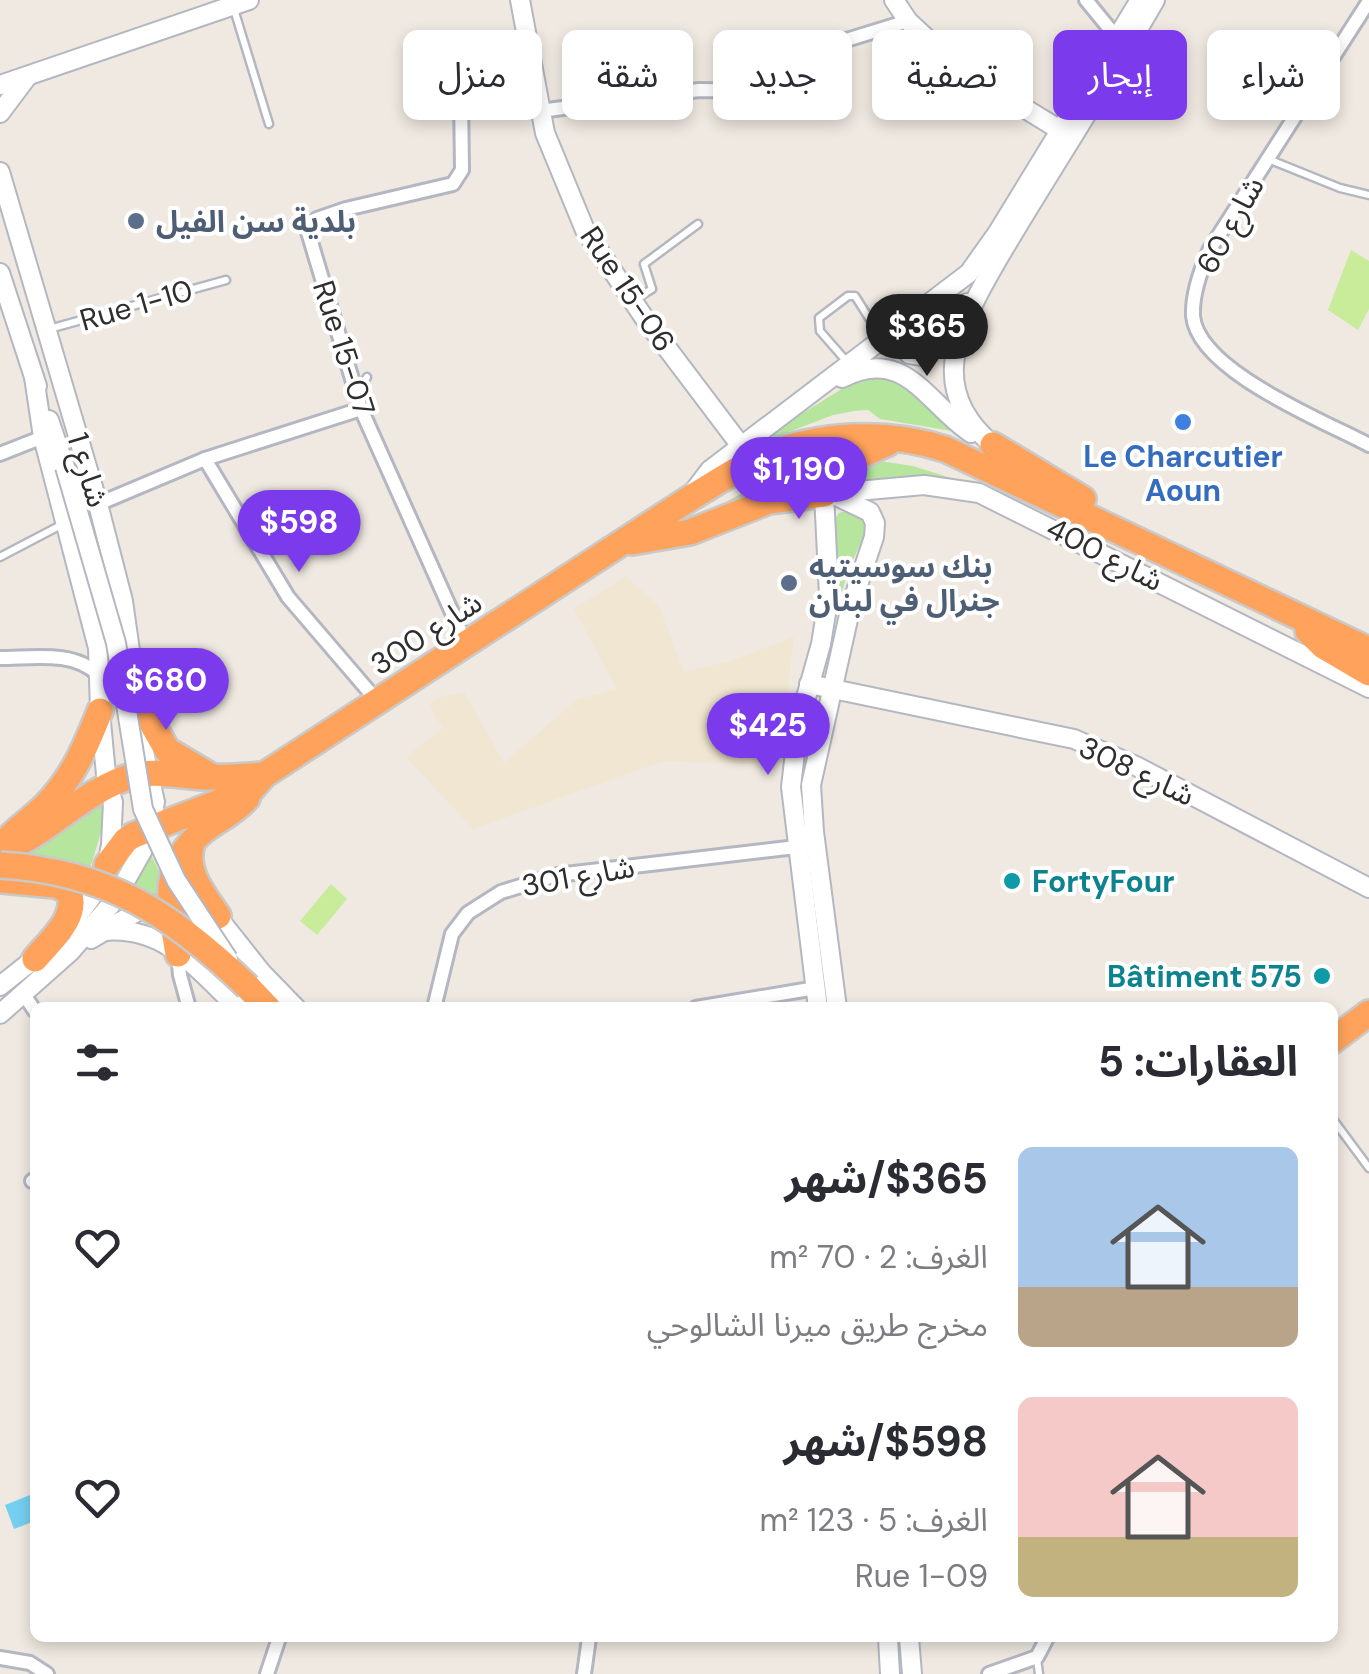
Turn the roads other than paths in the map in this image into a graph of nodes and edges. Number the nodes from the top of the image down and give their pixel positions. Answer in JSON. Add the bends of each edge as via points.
{"nodes":[{"id":1,"x":520,"y":0,"type":"edge"},
{"id":2,"x":894,"y":0,"type":"edge"},
{"id":3,"x":1086,"y":0,"type":"edge"},
{"id":4,"x":1140,"y":0,"type":"edge"},
{"id":5,"x":1155,"y":0,"type":"edge"},
{"id":6,"x":1369,"y":1,"type":"edge"},
{"id":7,"x":241,"y":2,"type":"edge"},
{"id":8,"x":908,"y":21,"type":"junction"},
{"id":9,"x":525,"y":30,"type":"edge"},
{"id":10,"x":1111,"y":30,"type":"edge"},
{"id":11,"x":1123,"y":30,"type":"edge"},
{"id":12,"x":29,"y":75,"type":"junction"},
{"id":13,"x":0,"y":85,"type":"edge"},
{"id":14,"x":542,"y":112,"type":"edge"},
{"id":15,"x":0,"y":113,"type":"edge"},
{"id":16,"x":462,"y":120,"type":"edge"},
{"id":17,"x":542,"y":120,"type":"edge"},
{"id":18,"x":1066,"y":120,"type":"edge"},
{"id":19,"x":270,"y":124,"type":"dead end"},
{"id":20,"x":1060,"y":130,"type":"junction"},
{"id":21,"x":1267,"y":158,"type":"junction"},
{"id":22,"x":0,"y":172,"type":"edge"},
{"id":23,"x":1369,"y":195,"type":"edge"},
{"id":24,"x":698,"y":224,"type":"dead end"},
{"id":25,"x":0,"y":273,"type":"edge"},
{"id":26,"x":989,"y":274,"type":"junction"},
{"id":27,"x":226,"y":280,"type":"dead end"},
{"id":28,"x":633,"y":301,"type":"junction"},
{"id":29,"x":920,"y":312,"type":"junction"},
{"id":30,"x":45,"y":330,"type":"junction"},
{"id":31,"x":882,"y":340,"type":"junction"},
{"id":32,"x":849,"y":364,"type":"junction"},
{"id":33,"x":368,"y":376,"type":"dead end"},
{"id":34,"x":34,"y":377,"type":"junction"},
{"id":35,"x":357,"y":394,"type":"junction"},
{"id":36,"x":800,"y":401,"type":"junction"},
{"id":37,"x":361,"y":409,"type":"junction"},
{"id":38,"x":42,"y":438,"type":"junction"},
{"id":39,"x":900,"y":438,"type":"junction"},
{"id":40,"x":993,"y":445,"type":"junction"},
{"id":41,"x":1369,"y":445,"type":"edge"},
{"id":42,"x":741,"y":446,"type":"junction"},
{"id":43,"x":0,"y":454,"type":"edge"},
{"id":44,"x":206,"y":460,"type":"junction"},
{"id":45,"x":827,"y":494,"type":"junction"},
{"id":46,"x":692,"y":497,"type":"junction"},
{"id":47,"x":98,"y":504,"type":"junction"},
{"id":48,"x":66,"y":522,"type":"junction"},
{"id":49,"x":1139,"y":541,"type":"junction"},
{"id":50,"x":622,"y":544,"type":"junction"},
{"id":51,"x":0,"y":557,"type":"edge"},
{"id":52,"x":1290,"y":614,"type":"junction"},
{"id":53,"x":467,"y":646,"type":"junction"},
{"id":54,"x":98,"y":648,"type":"junction"},
{"id":55,"x":1369,"y":650,"type":"edge"},
{"id":56,"x":0,"y":658,"type":"edge"},
{"id":57,"x":1369,"y":673,"type":"edge"},
{"id":58,"x":98,"y":675,"type":"junction"},
{"id":59,"x":809,"y":684,"type":"junction"},
{"id":60,"x":1369,"y":688,"type":"edge"},
{"id":61,"x":830,"y":689,"type":"junction"},
{"id":62,"x":138,"y":699,"type":"junction"},
{"id":63,"x":378,"y":702,"type":"junction"},
{"id":64,"x":100,"y":711,"type":"junction"},
{"id":65,"x":147,"y":766,"type":"junction"},
{"id":66,"x":213,"y":778,"type":"junction"},
{"id":67,"x":258,"y":782,"type":"junction"},
{"id":68,"x":107,"y":785,"type":"junction"},
{"id":69,"x":150,"y":828,"type":"junction"},
{"id":70,"x":192,"y":843,"type":"junction"},
{"id":71,"x":796,"y":847,"type":"junction"},
{"id":72,"x":0,"y":851,"type":"edge"},
{"id":73,"x":107,"y":865,"type":"junction"},
{"id":74,"x":4,"y":875,"type":"edge"},
{"id":75,"x":1369,"y":888,"type":"edge"},
{"id":76,"x":168,"y":899,"type":"junction"},
{"id":77,"x":218,"y":916,"type":"junction"},
{"id":78,"x":104,"y":931,"type":"junction"},
{"id":79,"x":70,"y":952,"type":"junction"},
{"id":80,"x":178,"y":954,"type":"junction"},
{"id":81,"x":35,"y":959,"type":"junction"},
{"id":82,"x":0,"y":986,"type":"edge"},
{"id":83,"x":816,"y":988,"type":"junction"},
{"id":84,"x":24,"y":995,"type":"junction"},
{"id":85,"x":1369,"y":997,"type":"edge"},
{"id":86,"x":243,"y":998,"type":"edge"},
{"id":87,"x":188,"y":1002,"type":"edge"},
{"id":88,"x":290,"y":1002,"type":"edge"},
{"id":89,"x":435,"y":1002,"type":"edge"},
{"id":90,"x":732,"y":1002,"type":"edge"},
{"id":91,"x":817,"y":1002,"type":"edge"},
{"id":92,"x":836,"y":1002,"type":"edge"},
{"id":93,"x":30,"y":1004,"type":"edge"},
{"id":94,"x":1369,"y":1013,"type":"edge"},
{"id":95,"x":0,"y":1014,"type":"edge"},
{"id":96,"x":1338,"y":1033,"type":"edge"},
{"id":97,"x":1338,"y":1036,"type":"edge"},
{"id":98,"x":1338,"y":1126,"type":"edge"},
{"id":99,"x":1369,"y":1168,"type":"edge"},
{"id":100,"x":278,"y":1642,"type":"edge"},
{"id":101,"x":589,"y":1642,"type":"edge"},
{"id":102,"x":888,"y":1642,"type":"edge"},
{"id":103,"x":909,"y":1642,"type":"edge"},
{"id":104,"x":1046,"y":1642,"type":"edge"},
{"id":105,"x":0,"y":1658,"type":"edge"},
{"id":106,"x":1037,"y":1658,"type":"junction"},
{"id":107,"x":48,"y":1674,"type":"edge"},
{"id":108,"x":268,"y":1674,"type":"edge"},
{"id":109,"x":584,"y":1674,"type":"edge"},
{"id":110,"x":890,"y":1674,"type":"edge"},
{"id":111,"x":912,"y":1674,"type":"edge"},
{"id":112,"x":989,"y":1674,"type":"edge"},
{"id":113,"x":1038,"y":1674,"type":"edge"}],
"edges":[{"from":1,"to":9,"type":"main road","name":"Rue 15-06"},
{"from":2,"to":8,"type":"main road"},
{"from":3,"to":10,"type":"street"},
{"from":4,"to":11,"type":"main road"},
{"from":5,"to":26,"type":"main road"},
{"from":6,"to":21,"type":"street","name":"شارع 60"},
{"from":7,"to":12,"type":"main road"},
{"from":7,"to":19,"type":"lane"},
{"from":8,"to":14,"type":"street","via":[[830,45],[822,92],[698,90]]},
{"from":8,"to":20,"type":"main road","via":[[960,69]]},
{"from":12,"to":13,"type":"main road"},
{"from":12,"to":15,"type":"main road"},
{"from":16,"to":35,"type":"street","name":"Rue 15-07","via":[[462,170],[453,184],[346,209],[310,226]]},
{"from":17,"to":28,"type":"main road","name":"Rue 15-06","via":[[585,230]]},
{"from":18,"to":20,"type":"main road"},
{"from":20,"to":29,"type":"main road","via":[[969,274]]},
{"from":21,"to":23,"type":"lane"},
{"from":21,"to":41,"type":"street","name":"شارع 60","via":[[1203,264],[1194,316],[1198,334],[1236,374]]},
{"from":22,"to":30,"type":"main road","name":"شارع 1"},
{"from":24,"to":28,"type":"lane","via":[[644,264],[652,289]]},
{"from":25,"to":34,"type":"main road","name":"شارع 1"},
{"from":26,"to":29,"type":"main road","via":[[935,348],[915,356],[904,350],[902,336]]},
{"from":26,"to":40,"type":"main road","via":[[954,364],[966,416]]},
{"from":27,"to":30,"type":"lane","name":"Rue 1-10"},
{"from":28,"to":42,"type":"main road","name":"Rue 15-06"},
{"from":29,"to":31,"type":"main road"},
{"from":30,"to":47,"type":"main road","name":"شارع 1"},
{"from":31,"to":32,"type":"main road"},
{"from":31,"to":32,"type":"lane","via":[[848,296],[818,325]]},
{"from":32,"to":36,"type":"main road"},
{"from":33,"to":35,"type":"lane"},
{"from":34,"to":38,"type":"main road","name":"شارع 1"},
{"from":34,"to":86,"type":"main road","name":"شارع 1","bridge":true,"via":[[116,643],[143,809]]},
{"from":35,"to":37,"type":"street","name":"Rue 15-07"},
{"from":36,"to":40,"type":"main road","via":[[852,372],[898,371]]},
{"from":36,"to":42,"type":"main road"},
{"from":37,"to":44,"type":"street"},
{"from":37,"to":53,"type":"street","name":"Rue 15-07"},
{"from":38,"to":43,"type":"street"},
{"from":38,"to":48,"type":"main road","name":"شارع 1"},
{"from":39,"to":45,"type":"highway","via":[[842,464]]},
{"from":39,"to":46,"type":"highway","name":"شارع 300","via":[[836,439],[775,452]]},
{"from":39,"to":49,"type":"highway","name":"شارع 300","via":[[945,449]]},
{"from":40,"to":49,"type":"highway"},
{"from":42,"to":46,"type":"main road","via":[[702,478]]},
{"from":44,"to":47,"type":"street"},
{"from":44,"to":63,"type":"street","via":[[288,597]]},
{"from":45,"to":50,"type":"highway","via":[[769,500],[690,532]]},
{"from":45,"to":59,"type":"main road","via":[[829,595]]},
{"from":45,"to":60,"type":"main road","name":"شارع 400","via":[[924,485],[979,493]]},
{"from":45,"to":61,"type":"main road","via":[[870,512],[875,523]]},
{"from":46,"to":50,"type":"highway","name":"شارع 300"},
{"from":47,"to":62,"type":"main road","name":"شارع 1"},
{"from":48,"to":51,"type":"lane"},
{"from":48,"to":54,"type":"main road","name":"شارع 1"},
{"from":49,"to":52,"type":"highway"},
{"from":50,"to":53,"type":"highway","name":"شارع 300"},
{"from":52,"to":55,"type":"highway"},
{"from":52,"to":57,"type":"highway","via":[[1323,646]]},
{"from":53,"to":63,"type":"highway","name":"شارع 300"},
{"from":54,"to":58,"type":"main road","name":"شارع 1"},
{"from":54,"to":65,"type":"main road","via":[[118,764]]},
{"from":56,"to":58,"type":"street","via":[[60,658]]},
{"from":58,"to":64,"type":"main road","name":"شارع 1"},
{"from":59,"to":61,"type":"main road","name":"شارع 308"},
{"from":59,"to":71,"type":"main road","via":[[791,788]]},
{"from":61,"to":75,"type":"main road","name":"شارع 308","via":[[1074,739]]},
{"from":61,"to":92,"type":"main road","via":[[811,785]]},
{"from":62,"to":65,"type":"main road","name":"شارع 1"},
{"from":62,"to":66,"type":"highway","via":[[168,750]]},
{"from":63,"to":67,"type":"highway","name":"شارع 300"},
{"from":64,"to":68,"type":"main road","name":"شارع 1"},
{"from":64,"to":72,"type":"highway","via":[[68,779]]},
{"from":65,"to":66,"type":"highway"},
{"from":65,"to":68,"type":"highway"},
{"from":65,"to":69,"type":"main road","name":"شارع 1","via":[[156,802]]},
{"from":66,"to":67,"type":"highway"},
{"from":67,"to":69,"type":"highway"},
{"from":67,"to":70,"type":"highway","via":[[242,804]]},
{"from":68,"to":72,"type":"highway","via":[[28,841]]},
{"from":68,"to":73,"type":"main road","name":"شارع 1","via":[[113,802]]},
{"from":69,"to":73,"type":"highway","via":[[126,840]]},
{"from":69,"to":79,"type":"main road","via":[[131,875]]},
{"from":70,"to":76,"type":"highway","via":[[175,867]]},
{"from":70,"to":77,"type":"highway","via":[[190,869]]},
{"from":71,"to":83,"type":"main road"},
{"from":71,"to":89,"type":"street","name":"شارع 301","via":[[557,876],[501,892],[452,934]]},
{"from":72,"to":74,"type":"highway","via":[[34,863]]},
{"from":73,"to":81,"type":"main road","via":[[79,916]]},
{"from":74,"to":81,"type":"highway","via":[[55,885],[72,898],[70,914]]},
{"from":74,"to":86,"type":"highway","bridge":true,"via":[[83,880],[144,904],[185,930]]},
{"from":76,"to":77,"type":"main road","via":[[191,898]]},
{"from":76,"to":78,"type":"main road"},
{"from":76,"to":80,"type":"highway"},
{"from":77,"to":88,"type":"main road"},
{"from":78,"to":79,"type":"main road"},
{"from":78,"to":80,"type":"main road","via":[[151,934]]},
{"from":79,"to":84,"type":"main road"},
{"from":80,"to":86,"type":"main road"},
{"from":80,"to":87,"type":"street"},
{"from":81,"to":82,"type":"main road"},
{"from":83,"to":90,"type":"street"},
{"from":83,"to":91,"type":"main road"},
{"from":84,"to":93,"type":"street"},
{"from":84,"to":95,"type":"main road"},
{"from":85,"to":96,"type":"main road"},
{"from":94,"to":97,"type":"highway"},
{"from":98,"to":99,"type":"lane"},
{"from":100,"to":108,"type":"street"},
{"from":101,"to":109,"type":"street"},
{"from":102,"to":110,"type":"main road"},
{"from":103,"to":111,"type":"main road"},
{"from":104,"to":106,"type":"street"},
{"from":105,"to":107,"type":"street"},
{"from":106,"to":112,"type":"street"},
{"from":106,"to":113,"type":"lane"}]}
